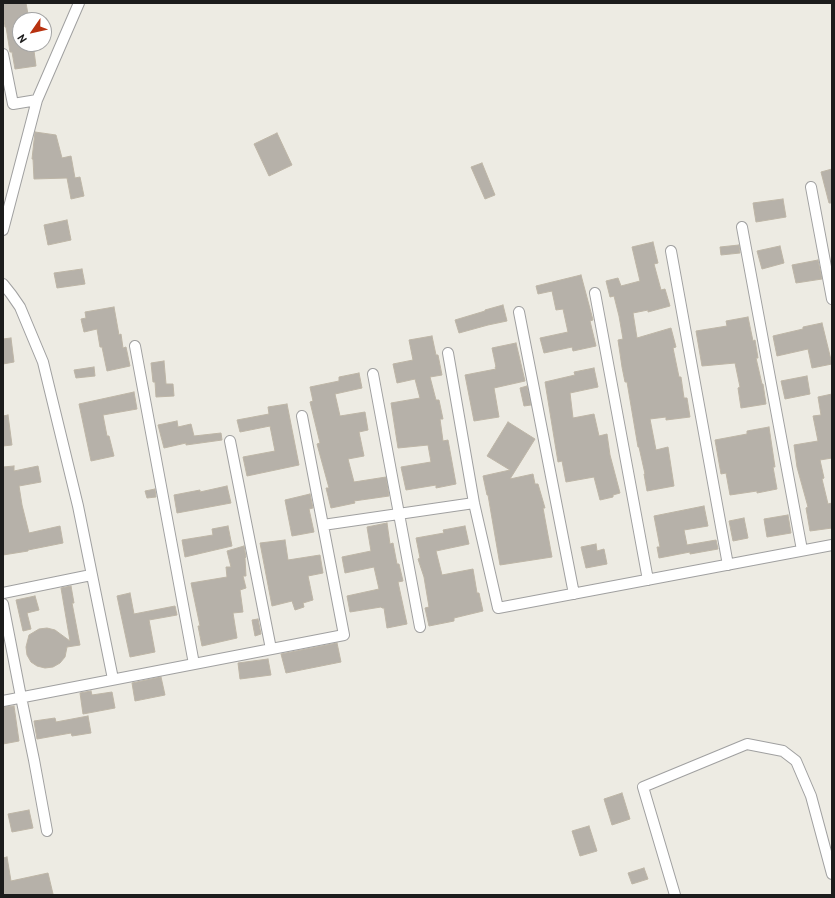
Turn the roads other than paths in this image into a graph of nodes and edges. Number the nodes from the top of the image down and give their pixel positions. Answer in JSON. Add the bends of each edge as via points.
{"nodes":[{"id":1,"x":71,"y":3,"type":"edge"},
{"id":2,"x":79,"y":3,"type":"edge"},
{"id":3,"x":74,"y":17,"type":"junction"},
{"id":4,"x":3,"y":54,"type":"edge"},
{"id":5,"x":37,"y":100,"type":"junction"},
{"id":6,"x":811,"y":187,"type":"dead end"},
{"id":7,"x":7,"y":202,"type":"edge"},
{"id":8,"x":742,"y":227,"type":"dead end"},
{"id":9,"x":3,"y":230,"type":"edge"},
{"id":10,"x":671,"y":251,"type":"dead end"},
{"id":11,"x":3,"y":284,"type":"edge"},
{"id":12,"x":595,"y":293,"type":"dead end"},
{"id":13,"x":832,"y":299,"type":"edge"},
{"id":14,"x":520,"y":312,"type":"dead end"},
{"id":15,"x":135,"y":346,"type":"dead end"},
{"id":16,"x":448,"y":353,"type":"dead end"},
{"id":17,"x":373,"y":374,"type":"dead end"},
{"id":18,"x":302,"y":416,"type":"dead end"},
{"id":19,"x":230,"y":441,"type":"dead end"},
{"id":20,"x":474,"y":503,"type":"junction"},
{"id":21,"x":399,"y":514,"type":"junction"},
{"id":22,"x":323,"y":525,"type":"junction"},
{"id":23,"x":832,"y":545,"type":"edge"},
{"id":24,"x":802,"y":550,"type":"junction"},
{"id":25,"x":728,"y":564,"type":"junction"},
{"id":26,"x":91,"y":575,"type":"junction"},
{"id":27,"x":648,"y":580,"type":"junction"},
{"id":28,"x":3,"y":593,"type":"edge"},
{"id":29,"x":574,"y":594,"type":"junction"},
{"id":30,"x":3,"y":604,"type":"edge"},
{"id":31,"x":420,"y":627,"type":"dead end"},
{"id":32,"x":270,"y":649,"type":"junction"},
{"id":33,"x":194,"y":664,"type":"junction"},
{"id":34,"x":113,"y":679,"type":"junction"},
{"id":35,"x":20,"y":697,"type":"junction"},
{"id":36,"x":3,"y":701,"type":"edge"},
{"id":37,"x":47,"y":831,"type":"dead end"},
{"id":38,"x":832,"y":874,"type":"edge"},
{"id":39,"x":675,"y":895,"type":"edge"}],
"edges":[{"from":1,"to":3,"type":"street"},
{"from":2,"to":3,"type":"street"},
{"from":3,"to":5,"type":"street"},
{"from":4,"to":5,"type":"street","via":[[13,104]]},
{"from":5,"to":7,"type":"street"},
{"from":6,"to":13,"type":"street"},
{"from":7,"to":9,"type":"street"},
{"from":8,"to":24,"type":"street"},
{"from":10,"to":25,"type":"street"},
{"from":11,"to":26,"type":"street","via":[[20,307],[43,362],[78,506]]},
{"from":12,"to":27,"type":"street"},
{"from":14,"to":29,"type":"street"},
{"from":15,"to":33,"type":"street"},
{"from":16,"to":20,"type":"street"},
{"from":17,"to":21,"type":"street"},
{"from":18,"to":22,"type":"street"},
{"from":19,"to":32,"type":"street"},
{"from":20,"to":21,"type":"street"},
{"from":20,"to":29,"type":"street","via":[[498,608]]},
{"from":21,"to":22,"type":"street"},
{"from":21,"to":31,"type":"street"},
{"from":22,"to":32,"type":"street","via":[[344,635]]},
{"from":23,"to":24,"type":"street"},
{"from":24,"to":25,"type":"street"},
{"from":25,"to":27,"type":"street"},
{"from":26,"to":28,"type":"street"},
{"from":26,"to":34,"type":"street"},
{"from":27,"to":29,"type":"street"},
{"from":30,"to":35,"type":"street"},
{"from":32,"to":33,"type":"street"},
{"from":33,"to":34,"type":"street"},
{"from":34,"to":35,"type":"street"},
{"from":35,"to":36,"type":"street"},
{"from":35,"to":37,"type":"street"},
{"from":38,"to":39,"type":"street","via":[[811,796],[796,761],[783,751],[748,744],[643,787]]}]}
